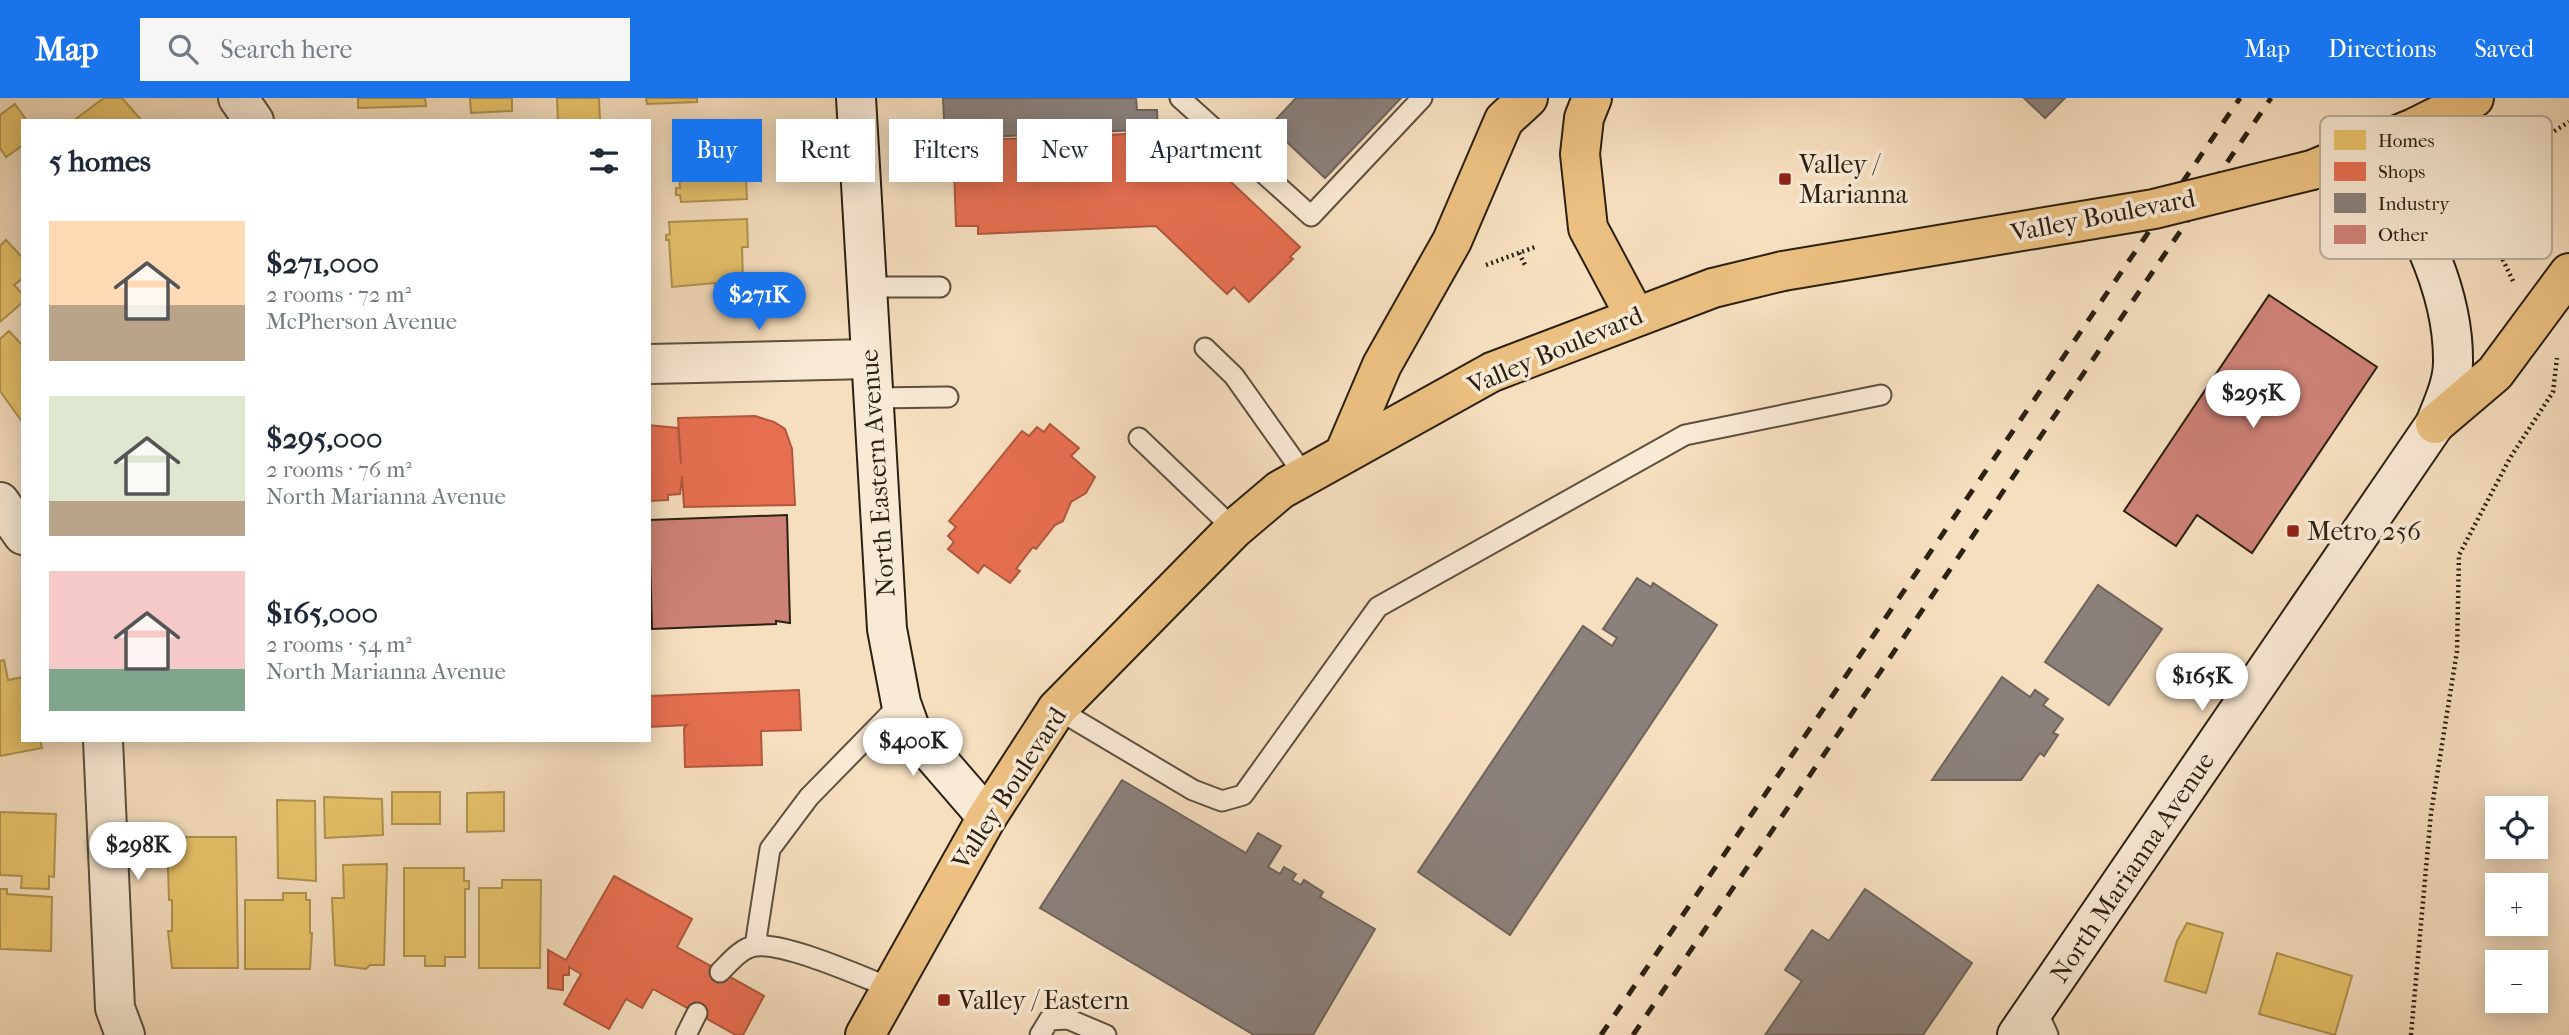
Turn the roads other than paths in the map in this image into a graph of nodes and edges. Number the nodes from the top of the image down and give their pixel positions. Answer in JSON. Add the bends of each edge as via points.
{"nodes":[{"id":1,"x":856,"y":98,"type":"edge"},
{"id":2,"x":1180,"y":98,"type":"edge"},
{"id":3,"x":1422,"y":98,"type":"edge"},
{"id":4,"x":1528,"y":98,"type":"edge"},
{"id":5,"x":1592,"y":98,"type":"edge"},
{"id":6,"x":2474,"y":98,"type":"edge"},
{"id":7,"x":2436,"y":116,"type":"edge"},
{"id":8,"x":2320,"y":167,"type":"edge"},
{"id":9,"x":2429,"y":259,"type":"edge"},
{"id":10,"x":2569,"y":273,"type":"edge"},
{"id":11,"x":866,"y":287,"type":"junction"},
{"id":12,"x":940,"y":287,"type":"dead end"},
{"id":13,"x":1635,"y":316,"type":"junction"},
{"id":14,"x":1205,"y":348,"type":"dead end"},
{"id":15,"x":869,"y":359,"type":"junction"},
{"id":16,"x":651,"y":364,"type":"edge"},
{"id":17,"x":1881,"y":395,"type":"dead end"},
{"id":18,"x":948,"y":397,"type":"dead end"},
{"id":19,"x":872,"y":398,"type":"junction"},
{"id":20,"x":2435,"y":424,"type":"junction"},
{"id":21,"x":1139,"y":438,"type":"dead end"},
{"id":22,"x":1344,"y":454,"type":"junction"},
{"id":23,"x":1305,"y":476,"type":"junction"},
{"id":24,"x":0,"y":502,"type":"edge"},
{"id":25,"x":1234,"y":529,"type":"junction"},
{"id":26,"x":21,"y":532,"type":"edge"},
{"id":27,"x":901,"y":703,"type":"junction"},
{"id":28,"x":1058,"y":709,"type":"junction"},
{"id":29,"x":103,"y":742,"type":"edge"},
{"id":30,"x":987,"y":817,"type":"junction"},
{"id":31,"x":755,"y":946,"type":"junction"},
{"id":32,"x":720,"y":972,"type":"dead end"},
{"id":33,"x":891,"y":988,"type":"junction"},
{"id":34,"x":697,"y":1013,"type":"dead end"},
{"id":35,"x":2034,"y":1026,"type":"edge"},
{"id":36,"x":125,"y":1035,"type":"edge"},
{"id":37,"x":686,"y":1035,"type":"edge"},
{"id":38,"x":865,"y":1035,"type":"edge"},
{"id":39,"x":1040,"y":1035,"type":"edge"},
{"id":40,"x":1106,"y":1035,"type":"edge"}],
"edges":[{"from":1,"to":11,"type":"main road","name":"North Eastern Avenue"},
{"from":2,"to":3,"type":"lane","via":[[1311,216]]},
{"from":4,"to":22,"type":"main road","via":[[1504,120],[1452,241],[1382,365]]},
{"from":5,"to":13,"type":"main road","via":[[1584,118],[1580,154],[1588,228]]},
{"from":6,"to":7,"type":"main road","name":"Valley Boulevard"},
{"from":8,"to":13,"type":"main road","name":"Valley Boulevard","bridge":true,"via":[[2154,209],[1783,271],[1713,288]]},
{"from":9,"to":20,"type":"main road","name":"North Marianna Avenue","via":[[2447,304],[2453,362]]},
{"from":10,"to":20,"type":"main road","via":[[2495,373]]},
{"from":11,"to":12,"type":"lane"},
{"from":11,"to":15,"type":"main road","name":"North Eastern Avenue"},
{"from":13,"to":22,"type":"main road","name":"Valley Boulevard","via":[[1492,372]]},
{"from":14,"to":23,"type":"lane","via":[[1234,376]]},
{"from":15,"to":16,"type":"main road"},
{"from":15,"to":19,"type":"main road","name":"North Eastern Avenue"},
{"from":17,"to":28,"type":"lane","via":[[1685,435],[1378,607],[1243,795],[1222,801],[1193,790]]},
{"from":18,"to":19,"type":"lane"},
{"from":19,"to":27,"type":"main road","name":"North Eastern Avenue","via":[[887,629]]},
{"from":20,"to":35,"type":"main road","name":"North Marianna Avenue"},
{"from":21,"to":25,"type":"lane"},
{"from":22,"to":23,"type":"main road","name":"Valley Boulevard"},
{"from":23,"to":25,"type":"main road","name":"Valley Boulevard","via":[[1280,490]]},
{"from":24,"to":26,"type":"main road"},
{"from":25,"to":28,"type":"main road","name":"Valley Boulevard"},
{"from":27,"to":30,"type":"main road","name":"North Eastern Avenue","via":[[910,728]]},
{"from":27,"to":31,"type":"lane","via":[[809,797],[770,849]]},
{"from":28,"to":30,"type":"main road","name":"Valley Boulevard"},
{"from":29,"to":36,"type":"main road","via":[[115,1008]]},
{"from":30,"to":33,"type":"main road","name":"Valley Boulevard"},
{"from":31,"to":32,"type":"lane"},
{"from":31,"to":33,"type":"lane","via":[[790,951]]},
{"from":33,"to":38,"type":"main road","name":"Valley Boulevard"},
{"from":34,"to":37,"type":"lane"},
{"from":39,"to":40,"type":"lane","via":[[1049,1020],[1068,1019]]}]}
